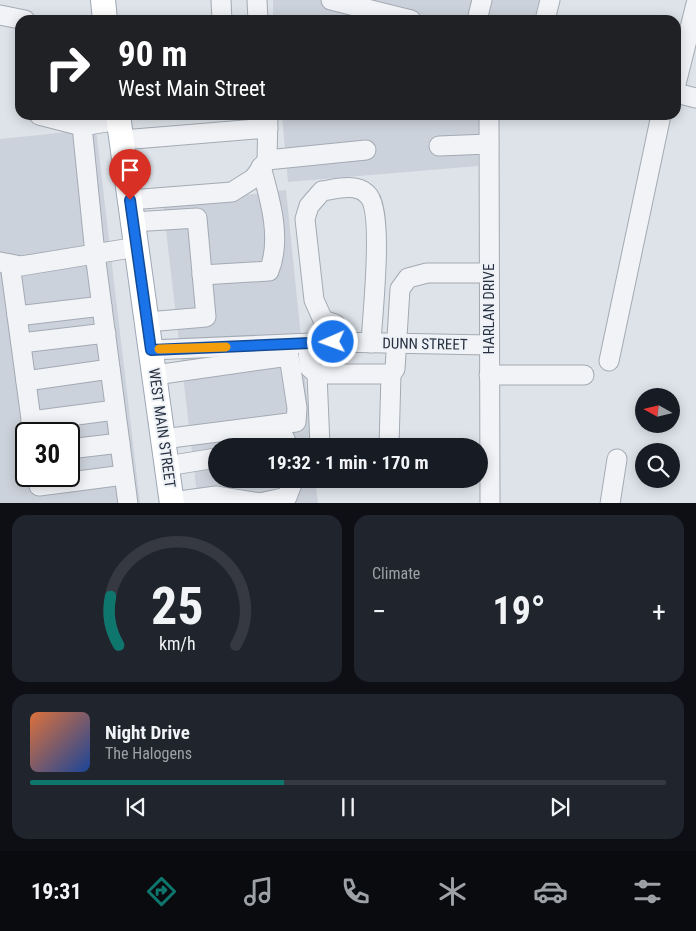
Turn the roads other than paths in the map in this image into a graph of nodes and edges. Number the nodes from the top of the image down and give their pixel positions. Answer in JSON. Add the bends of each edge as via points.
{"nodes":[{"id":1,"x":103,"y":0,"type":"edge"},
{"id":2,"x":221,"y":0,"type":"edge"},
{"id":3,"x":257,"y":0,"type":"edge"},
{"id":4,"x":331,"y":0,"type":"edge"},
{"id":5,"x":482,"y":0,"type":"edge"},
{"id":6,"x":550,"y":0,"type":"edge"},
{"id":7,"x":696,"y":4,"type":"edge"},
{"id":8,"x":400,"y":14,"type":"edge"},
{"id":9,"x":0,"y":15,"type":"edge"},
{"id":10,"x":105,"y":15,"type":"edge"},
{"id":11,"x":222,"y":15,"type":"edge"},
{"id":12,"x":258,"y":15,"type":"edge"},
{"id":13,"x":478,"y":15,"type":"edge"},
{"id":14,"x":546,"y":15,"type":"edge"},
{"id":15,"x":15,"y":18,"type":"edge"},
{"id":16,"x":681,"y":64,"type":"edge"},
{"id":17,"x":681,"y":94,"type":"edge"},
{"id":18,"x":696,"y":98,"type":"edge"},
{"id":19,"x":58,"y":120,"type":"edge"},
{"id":20,"x":488,"y":120,"type":"edge"},
{"id":21,"x":660,"y":120,"type":"edge"},
{"id":22,"x":268,"y":121,"type":"edge"},
{"id":23,"x":120,"y":125,"type":"edge"},
{"id":24,"x":82,"y":126,"type":"junction"},
{"id":25,"x":488,"y":144,"type":"junction"},
{"id":26,"x":438,"y":146,"type":"dead end"},
{"id":27,"x":366,"y":150,"type":"dead end"},
{"id":28,"x":264,"y":163,"type":"junction"},
{"id":29,"x":132,"y":211,"type":"junction"},
{"id":30,"x":137,"y":247,"type":"junction"},
{"id":31,"x":95,"y":254,"type":"junction"},
{"id":32,"x":5,"y":263,"type":"edge"},
{"id":33,"x":489,"y":273,"type":"junction"},
{"id":34,"x":202,"y":275,"type":"junction"},
{"id":35,"x":102,"y":306,"type":"junction"},
{"id":36,"x":17,"y":316,"type":"junction"},
{"id":37,"x":147,"y":322,"type":"junction"},
{"id":38,"x":106,"y":333,"type":"junction"},
{"id":39,"x":333,"y":342,"type":"junction"},
{"id":40,"x":308,"y":343,"type":"junction"},
{"id":41,"x":371,"y":343,"type":"junction"},
{"id":42,"x":21,"y":344,"type":"junction"},
{"id":43,"x":397,"y":344,"type":"junction"},
{"id":44,"x":489,"y":345,"type":"junction"},
{"id":45,"x":151,"y":350,"type":"junction"},
{"id":46,"x":609,"y":361,"type":"dead end"},
{"id":47,"x":110,"y":369,"type":"junction"},
{"id":48,"x":317,"y":374,"type":"junction"},
{"id":49,"x":391,"y":374,"type":"junction"},
{"id":50,"x":155,"y":375,"type":"junction"},
{"id":51,"x":489,"y":375,"type":"junction"},
{"id":52,"x":584,"y":375,"type":"dead end"},
{"id":53,"x":26,"y":381,"type":"junction"},
{"id":54,"x":116,"y":410,"type":"junction"},
{"id":55,"x":31,"y":422,"type":"edge"},
{"id":56,"x":60,"y":422,"type":"edge"},
{"id":57,"x":252,"y":438,"type":"edge"},
{"id":58,"x":284,"y":438,"type":"edge"},
{"id":59,"x":320,"y":438,"type":"edge"},
{"id":60,"x":389,"y":438,"type":"edge"},
{"id":61,"x":163,"y":439,"type":"junction"},
{"id":62,"x":120,"y":443,"type":"junction"},
{"id":63,"x":80,"y":448,"type":"edge"},
{"id":64,"x":208,"y":459,"type":"edge"},
{"id":65,"x":618,"y":459,"type":"dead end"},
{"id":66,"x":167,"y":466,"type":"junction"},
{"id":67,"x":124,"y":475,"type":"junction"},
{"id":68,"x":290,"y":488,"type":"edge"},
{"id":69,"x":40,"y":489,"type":"edge"},
{"id":70,"x":128,"y":503,"type":"edge"},
{"id":71,"x":172,"y":503,"type":"edge"},
{"id":72,"x":490,"y":503,"type":"edge"},
{"id":73,"x":610,"y":503,"type":"edge"}],
"edges":[{"from":1,"to":10,"type":"main road"},
{"from":2,"to":11,"type":"street"},
{"from":3,"to":12,"type":"street"},
{"from":4,"to":8,"type":"street"},
{"from":5,"to":13,"type":"street"},
{"from":6,"to":14,"type":"street"},
{"from":7,"to":16,"type":"street"},
{"from":9,"to":15,"type":"street"},
{"from":17,"to":18,"type":"street"},
{"from":19,"to":24,"type":"street"},
{"from":20,"to":25,"type":"street","name":"HARLAN DRIVE"},
{"from":21,"to":46,"type":"street"},
{"from":22,"to":23,"type":"street"},
{"from":22,"to":28,"type":"street"},
{"from":23,"to":24,"type":"street"},
{"from":23,"to":29,"type":"main road","name":"WEST MAIN STREET"},
{"from":24,"to":31,"type":"street"},
{"from":25,"to":26,"type":"street"},
{"from":25,"to":33,"type":"street","name":"HARLAN DRIVE"},
{"from":27,"to":28,"type":"street"},
{"from":28,"to":29,"type":"street","via":[[254,178],[232,192]]},
{"from":28,"to":34,"type":"street","via":[[274,238],[274,260],[269,271]]},
{"from":29,"to":30,"type":"main road","name":"WEST MAIN STREET"},
{"from":29,"to":34,"type":"street","via":[[197,218]]},
{"from":30,"to":31,"type":"street"},
{"from":30,"to":37,"type":"main road","name":"WEST MAIN STREET"},
{"from":31,"to":32,"type":"street","via":[[21,266]]},
{"from":31,"to":35,"type":"street"},
{"from":32,"to":36,"type":"street"},
{"from":33,"to":43,"type":"street","via":[[427,273],[408,278],[400,289]]},
{"from":33,"to":44,"type":"street","name":"HARLAN DRIVE"},
{"from":34,"to":37,"type":"street","via":[[206,317]]},
{"from":35,"to":36,"type":"street"},
{"from":35,"to":38,"type":"street"},
{"from":36,"to":42,"type":"street"},
{"from":37,"to":45,"type":"main road","name":"WEST MAIN STREET"},
{"from":38,"to":42,"type":"street"},
{"from":38,"to":47,"type":"street"},
{"from":39,"to":40,"type":"street","name":"DUNN STREET"},
{"from":39,"to":41,"type":"street","name":"DUNN STREET"},
{"from":39,"to":41,"type":"street","via":[[335,324],[324,320],[314,300],[305,219],[309,206],[322,191],[352,187],[367,193],[373,202],[377,233]]},
{"from":40,"to":45,"type":"street","name":"DUNN STREET"},
{"from":40,"to":48,"type":"street","via":[[309,367]]},
{"from":41,"to":43,"type":"street","name":"DUNN STREET"},
{"from":42,"to":53,"type":"street"},
{"from":43,"to":44,"type":"street","name":"DUNN STREET"},
{"from":43,"to":49,"type":"street","via":[[395,369]]},
{"from":44,"to":51,"type":"street","name":"HARLAN DRIVE"},
{"from":45,"to":50,"type":"main road","name":"WEST MAIN STREET"},
{"from":47,"to":53,"type":"street"},
{"from":47,"to":54,"type":"street"},
{"from":48,"to":49,"type":"street"},
{"from":48,"to":59,"type":"street"},
{"from":49,"to":60,"type":"street"},
{"from":50,"to":61,"type":"main road","name":"WEST MAIN STREET"},
{"from":50,"to":61,"type":"street","via":[[289,356],[298,408],[296,422]]},
{"from":51,"to":52,"type":"street"},
{"from":51,"to":72,"type":"street","name":"HARLAN DRIVE"},
{"from":53,"to":55,"type":"street"},
{"from":54,"to":56,"type":"street"},
{"from":54,"to":62,"type":"street"},
{"from":57,"to":58,"type":"street"},
{"from":61,"to":66,"type":"main road","name":"WEST MAIN STREET"},
{"from":62,"to":63,"type":"street"},
{"from":62,"to":67,"type":"street"},
{"from":64,"to":66,"type":"street"},
{"from":65,"to":73,"type":"street"},
{"from":66,"to":71,"type":"main road","name":"WEST MAIN STREET"},
{"from":67,"to":69,"type":"street"},
{"from":67,"to":70,"type":"street"},
{"from":68,"to":71,"type":"street","via":[[287,496],[260,503],[216,496]]}]}
